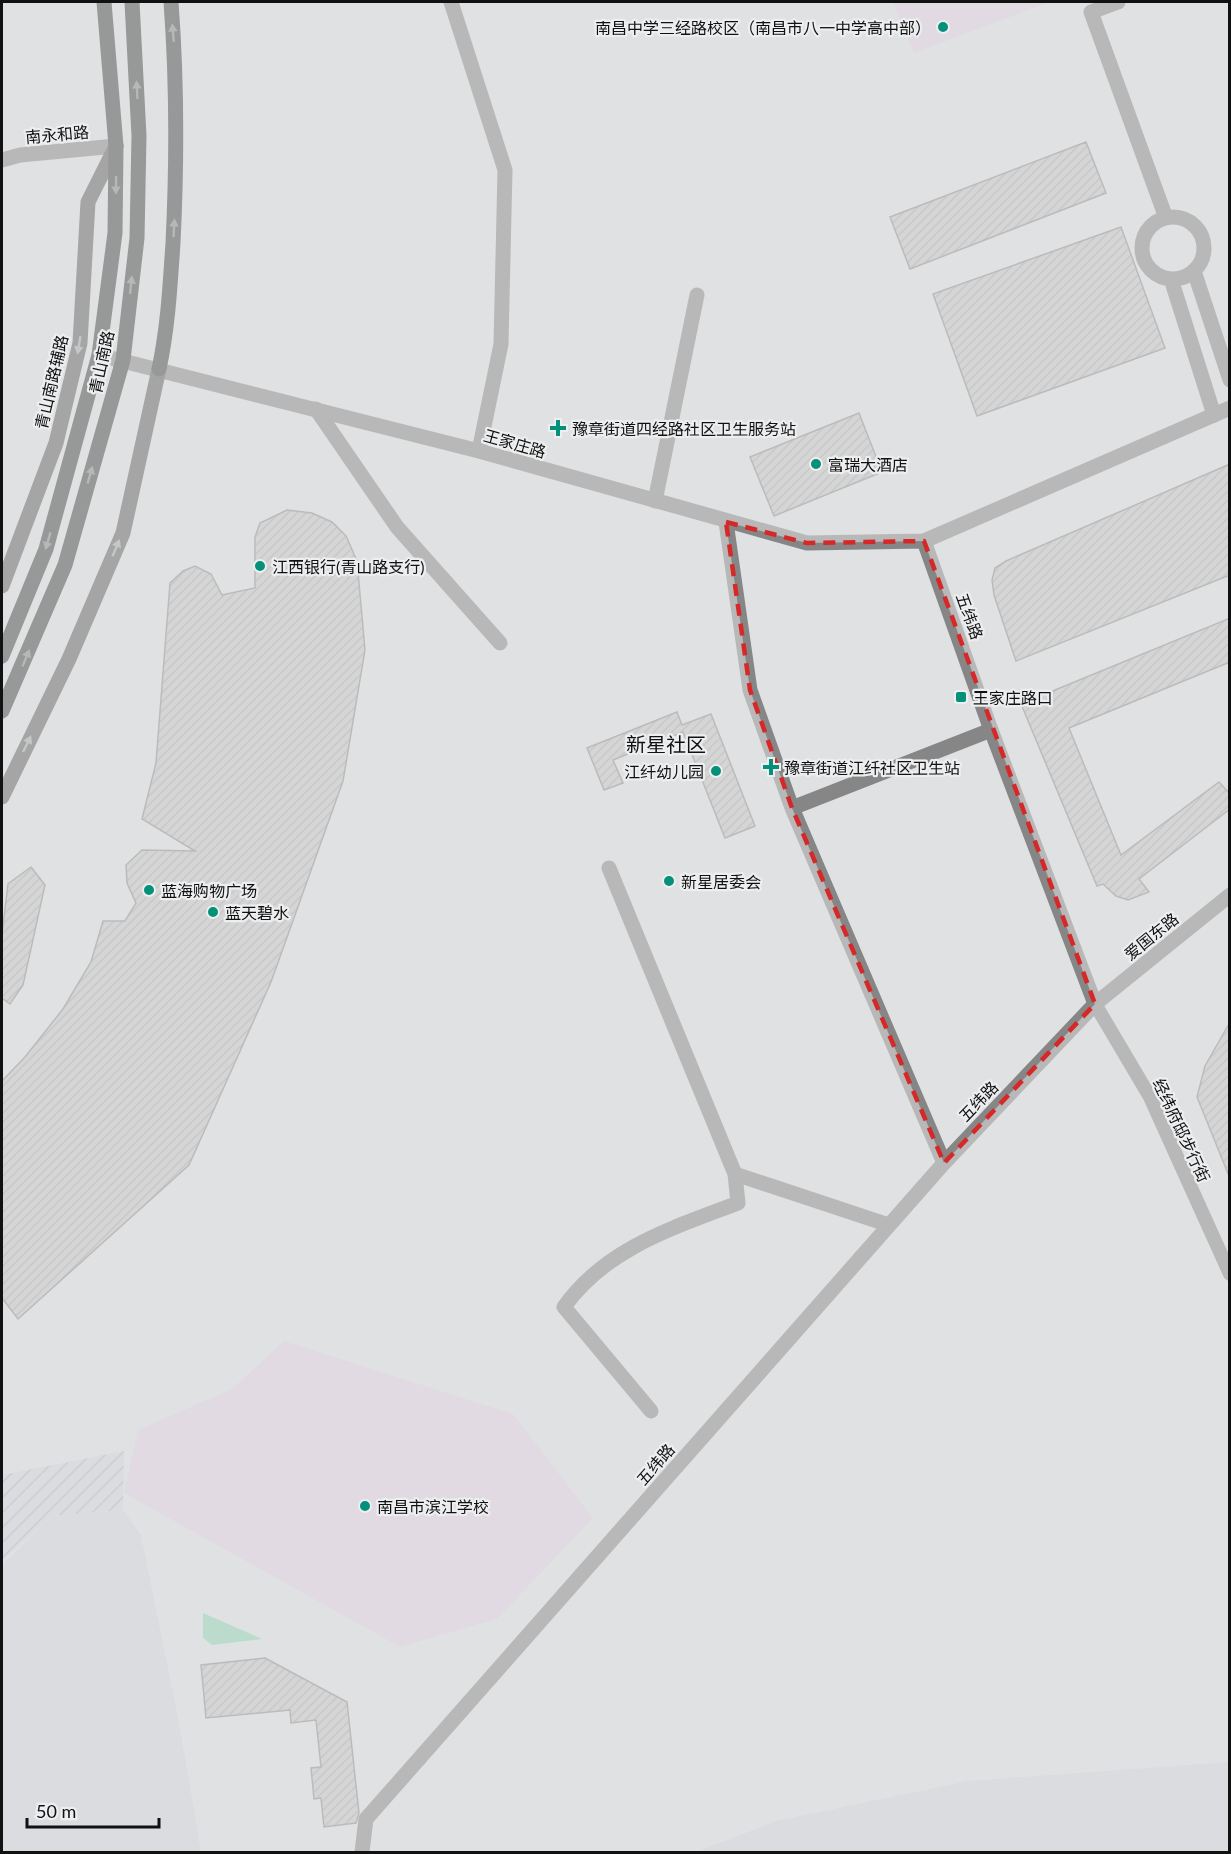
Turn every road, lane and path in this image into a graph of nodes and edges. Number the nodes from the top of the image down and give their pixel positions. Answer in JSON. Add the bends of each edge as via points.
{"nodes":[{"id":1,"x":104,"y":2,"type":"edge"},
{"id":2,"x":132,"y":2,"type":"edge"},
{"id":3,"x":171,"y":2,"type":"edge"},
{"id":4,"x":451,"y":2,"type":"edge"},
{"id":5,"x":1118,"y":2,"type":"edge"},
{"id":6,"x":116,"y":146,"type":"junction"},
{"id":7,"x":2,"y":160,"type":"edge"},
{"id":8,"x":1166,"y":218,"type":"junction"},
{"id":9,"x":1194,"y":271,"type":"junction"},
{"id":10,"x":1171,"y":279,"type":"junction"},
{"id":11,"x":697,"y":295,"type":"dead end"},
{"id":12,"x":99,"y":355,"type":"junction"},
{"id":13,"x":123,"y":360,"type":"junction"},
{"id":14,"x":159,"y":369,"type":"junction"},
{"id":15,"x":1230,"y":380,"type":"edge"},
{"id":16,"x":1230,"y":408,"type":"edge"},
{"id":17,"x":316,"y":409,"type":"junction"},
{"id":18,"x":1214,"y":415,"type":"junction"},
{"id":19,"x":479,"y":451,"type":"junction"},
{"id":20,"x":655,"y":501,"type":"junction"},
{"id":21,"x":726,"y":522,"type":"junction"},
{"id":22,"x":924,"y":541,"type":"junction"},
{"id":23,"x":2,"y":586,"type":"edge"},
{"id":24,"x":500,"y":643,"type":"dead end"},
{"id":25,"x":2,"y":656,"type":"edge"},
{"id":26,"x":2,"y":711,"type":"edge"},
{"id":27,"x":991,"y":730,"type":"junction"},
{"id":28,"x":2,"y":797,"type":"edge"},
{"id":29,"x":792,"y":808,"type":"junction"},
{"id":30,"x":609,"y":868,"type":"dead end"},
{"id":31,"x":1230,"y":896,"type":"edge"},
{"id":32,"x":1095,"y":1004,"type":"junction"},
{"id":33,"x":944,"y":1163,"type":"junction"},
{"id":34,"x":735,"y":1174,"type":"junction"},
{"id":35,"x":889,"y":1225,"type":"junction"},
{"id":36,"x":1230,"y":1274,"type":"edge"},
{"id":37,"x":651,"y":1411,"type":"dead end"},
{"id":38,"x":362,"y":1852,"type":"edge"}],
"edges":[{"from":1,"to":6,"type":"main road","name":"青山南路"},
{"from":13,"to":2,"type":"main road","name":"青山南路","one_way":true,"via":[[136,238],[139,136]]},
{"from":14,"to":3,"type":"main road","one_way":true,"via":[[168,327],[176,185]]},
{"from":4,"to":19,"type":"street","via":[[505,170],[501,344]]},
{"from":5,"to":8,"type":"street","via":[[1091,12]]},
{"from":6,"to":7,"type":"street","name":"南永和路"},
{"from":6,"to":12,"type":"main road","name":"青山南路","one_way":true,"via":[[115,233]]},
{"from":6,"to":23,"type":"main road","name":"青山南路辅路","one_way":true,"via":[[88,202],[80,343],[56,443]]},
{"from":8,"to":9,"type":"street","via":[[1187,220],[1202,235],[1203,257]]},
{"from":8,"to":10,"type":"street","via":[[1156,220],[1149,228],[1142,256],[1153,272]]},
{"from":9,"to":10,"type":"street","via":[[1181,279]]},
{"from":9,"to":15,"type":"street"},
{"from":10,"to":18,"type":"street"},
{"from":11,"to":20,"type":"street"},
{"from":12,"to":13,"type":"street","name":"王家庄路"},
{"from":12,"to":25,"type":"main road","name":"青山南路","one_way":true,"via":[[46,549]]},
{"from":13,"to":14,"type":"street","name":"王家庄路"},
{"from":26,"to":13,"type":"main road","name":"青山南路","one_way":true,"via":[[65,565]]},
{"from":14,"to":17,"type":"street","name":"王家庄路"},
{"from":28,"to":14,"type":"main road","one_way":true,"via":[[69,660],[123,533]]},
{"from":16,"to":18,"type":"street"},
{"from":17,"to":19,"type":"street","name":"王家庄路"},
{"from":17,"to":24,"type":"street","via":[[397,527]]},
{"from":18,"to":22,"type":"street"},
{"from":19,"to":20,"type":"street","name":"王家庄路"},
{"from":20,"to":21,"type":"street","name":"王家庄路"},
{"from":21,"to":22,"type":"street","name":"王家庄路","via":[[807,543]]},
{"from":21,"to":29,"type":"street","via":[[750,690]]},
{"from":22,"to":27,"type":"street","name":"五纬路"},
{"from":27,"to":29,"type":"street"},
{"from":27,"to":32,"type":"street","name":"五纬路"},
{"from":29,"to":33,"type":"street"},
{"from":30,"to":34,"type":"street"},
{"from":31,"to":32,"type":"street","name":"爱国东路"},
{"from":32,"to":33,"type":"street","name":"五纬路"},
{"from":32,"to":36,"type":"street","name":"经纬府邸步行街","via":[[1150,1097]]},
{"from":33,"to":35,"type":"street","name":"五纬路"},
{"from":34,"to":35,"type":"street"},
{"from":34,"to":37,"type":"street","via":[[738,1203],[657,1234],[617,1255],[576,1290],[564,1307]]},
{"from":35,"to":38,"type":"street","name":"五纬路","via":[[366,1819]]}]}
